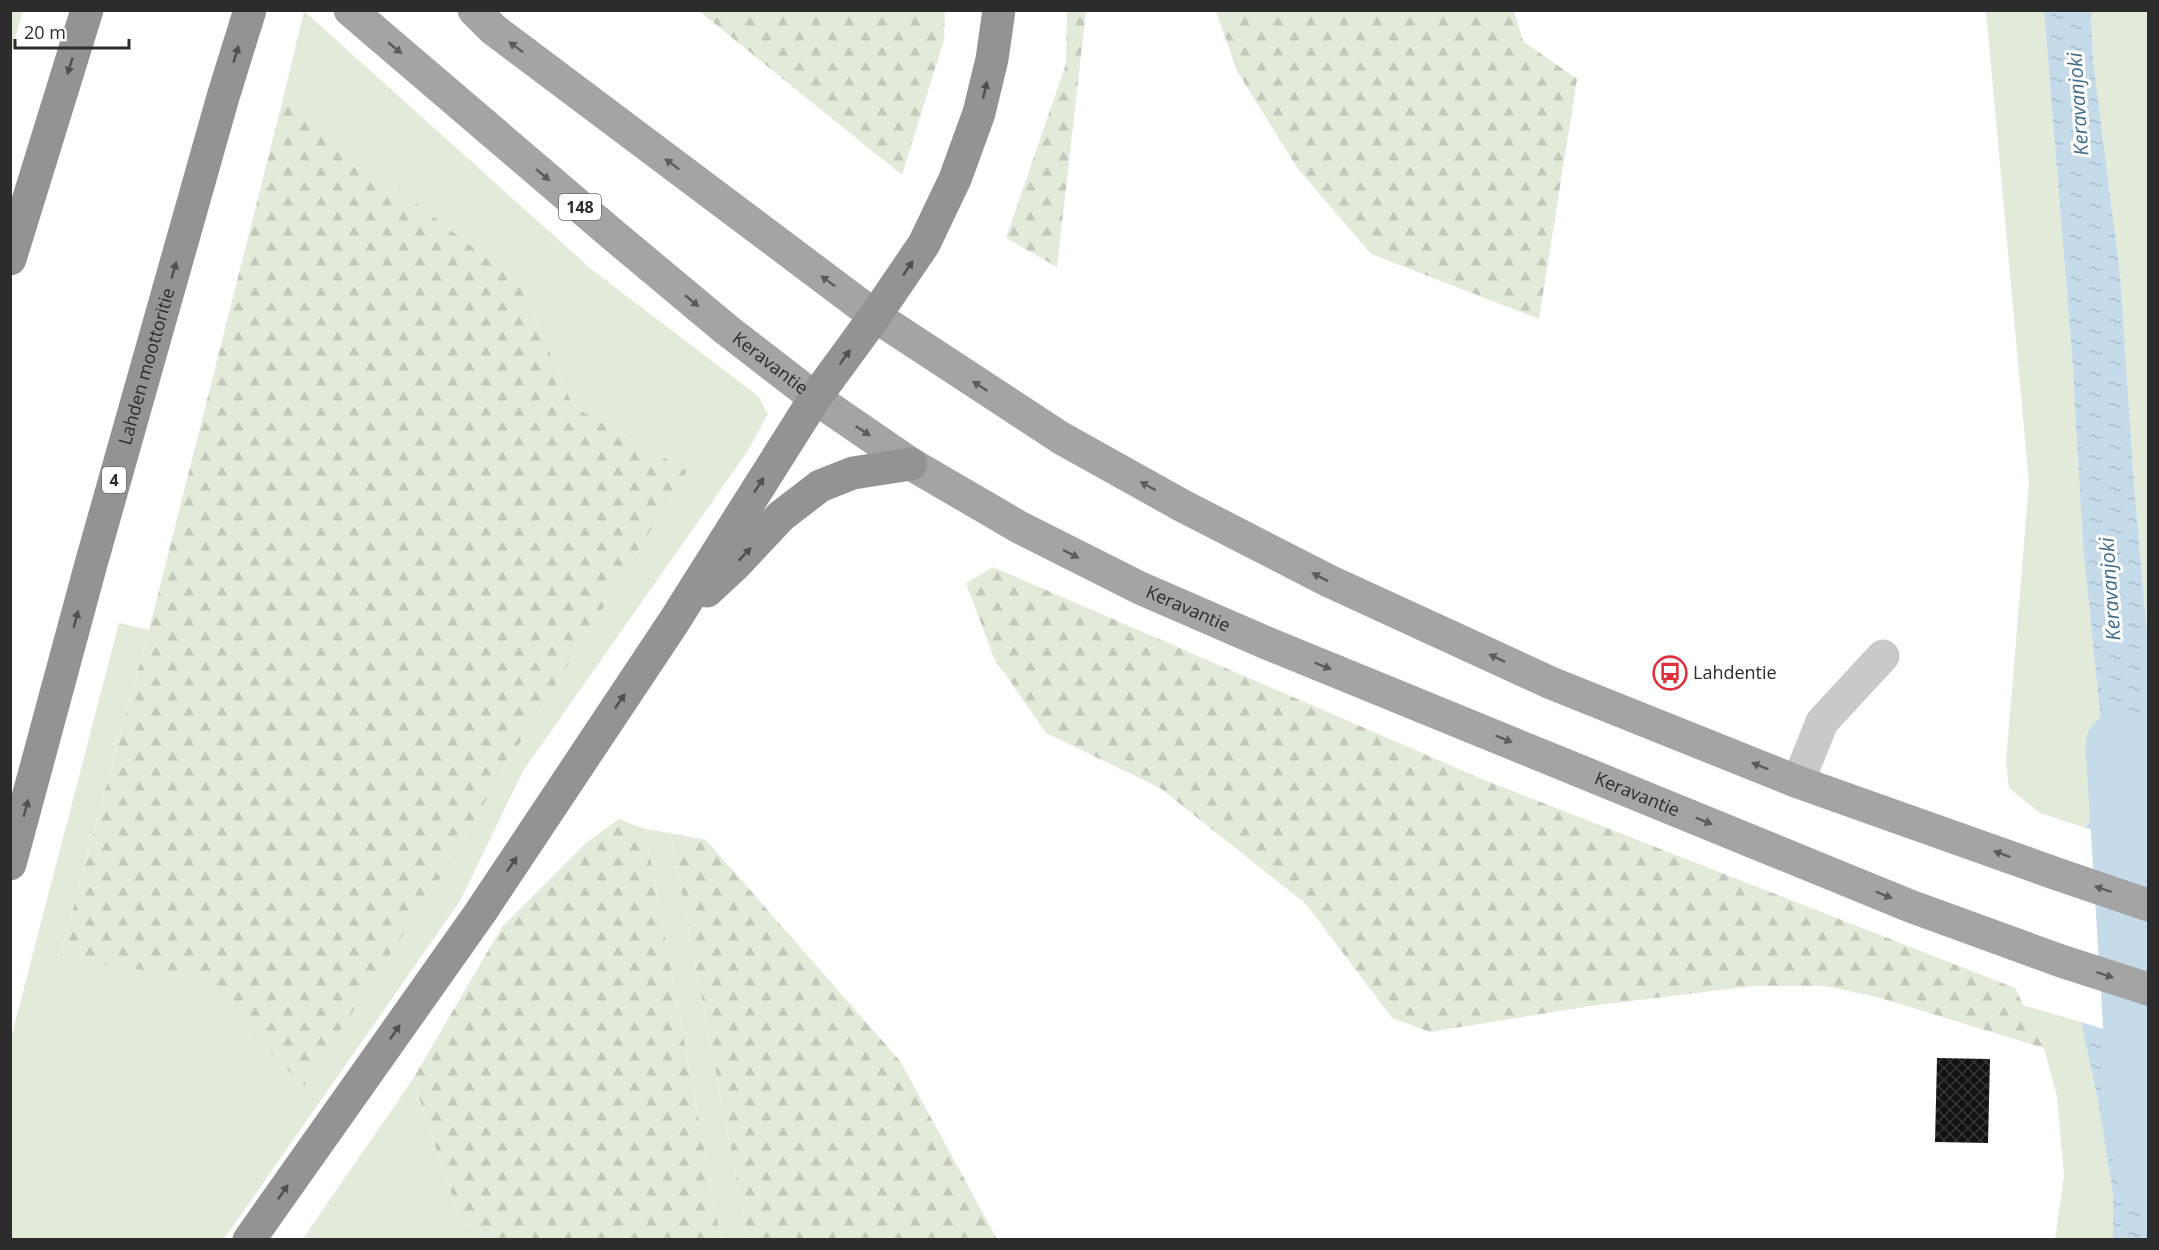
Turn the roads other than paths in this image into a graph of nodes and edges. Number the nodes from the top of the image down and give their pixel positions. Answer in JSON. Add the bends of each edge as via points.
{"nodes":[{"id":1,"x":87,"y":10,"type":"edge"},
{"id":2,"x":250,"y":10,"type":"edge"},
{"id":3,"x":350,"y":10,"type":"edge"},
{"id":4,"x":474,"y":10,"type":"edge"},
{"id":5,"x":999,"y":10,"type":"edge"},
{"id":6,"x":10,"y":259,"type":"edge"},
{"id":7,"x":875,"y":316,"type":"junction"},
{"id":8,"x":815,"y":398,"type":"junction"},
{"id":9,"x":910,"y":464,"type":"junction"},
{"id":10,"x":672,"y":623,"type":"junction"},
{"id":11,"x":1883,"y":656,"type":"dead end"},
{"id":12,"x":1798,"y":782,"type":"junction"},
{"id":13,"x":10,"y":864,"type":"edge"},
{"id":14,"x":2148,"y":904,"type":"edge"},
{"id":15,"x":2148,"y":989,"type":"edge"},
{"id":16,"x":249,"y":1239,"type":"edge"}],
"edges":[{"from":1,"to":6,"type":"highway","one_way":true},
{"from":13,"to":2,"type":"highway","name":"Lahden moottoritie","number":"4","one_way":true,"via":[[90,564]]},
{"from":3,"to":8,"type":"main road","name":"Keravantie","number":"148","one_way":true,"via":[[727,330]]},
{"from":7,"to":4,"type":"main road","one_way":true,"via":[[493,29]]},
{"from":7,"to":5,"type":"highway","one_way":true,"via":[[924,244],[955,179],[979,113]]},
{"from":8,"to":7,"type":"highway","one_way":true},
{"from":12,"to":7,"type":"main road","one_way":true,"via":[[1551,682],[1329,581],[1061,438]]},
{"from":8,"to":9,"type":"main road","name":"Keravantie","number":"148","one_way":true},
{"from":10,"to":8,"type":"highway","one_way":true},
{"from":10,"to":9,"type":"highway","one_way":true,"via":[[781,516],[820,486],[853,473]]},
{"from":9,"to":15,"type":"main road","name":"Keravantie","number":"148","one_way":true,"via":[[1019,527],[1162,598],[1269,644],[1910,906]]},
{"from":16,"to":10,"type":"highway","one_way":true,"via":[[480,913]]},
{"from":11,"to":12,"type":"lane","via":[[1822,722]]},
{"from":14,"to":12,"type":"main road","one_way":true}]}
